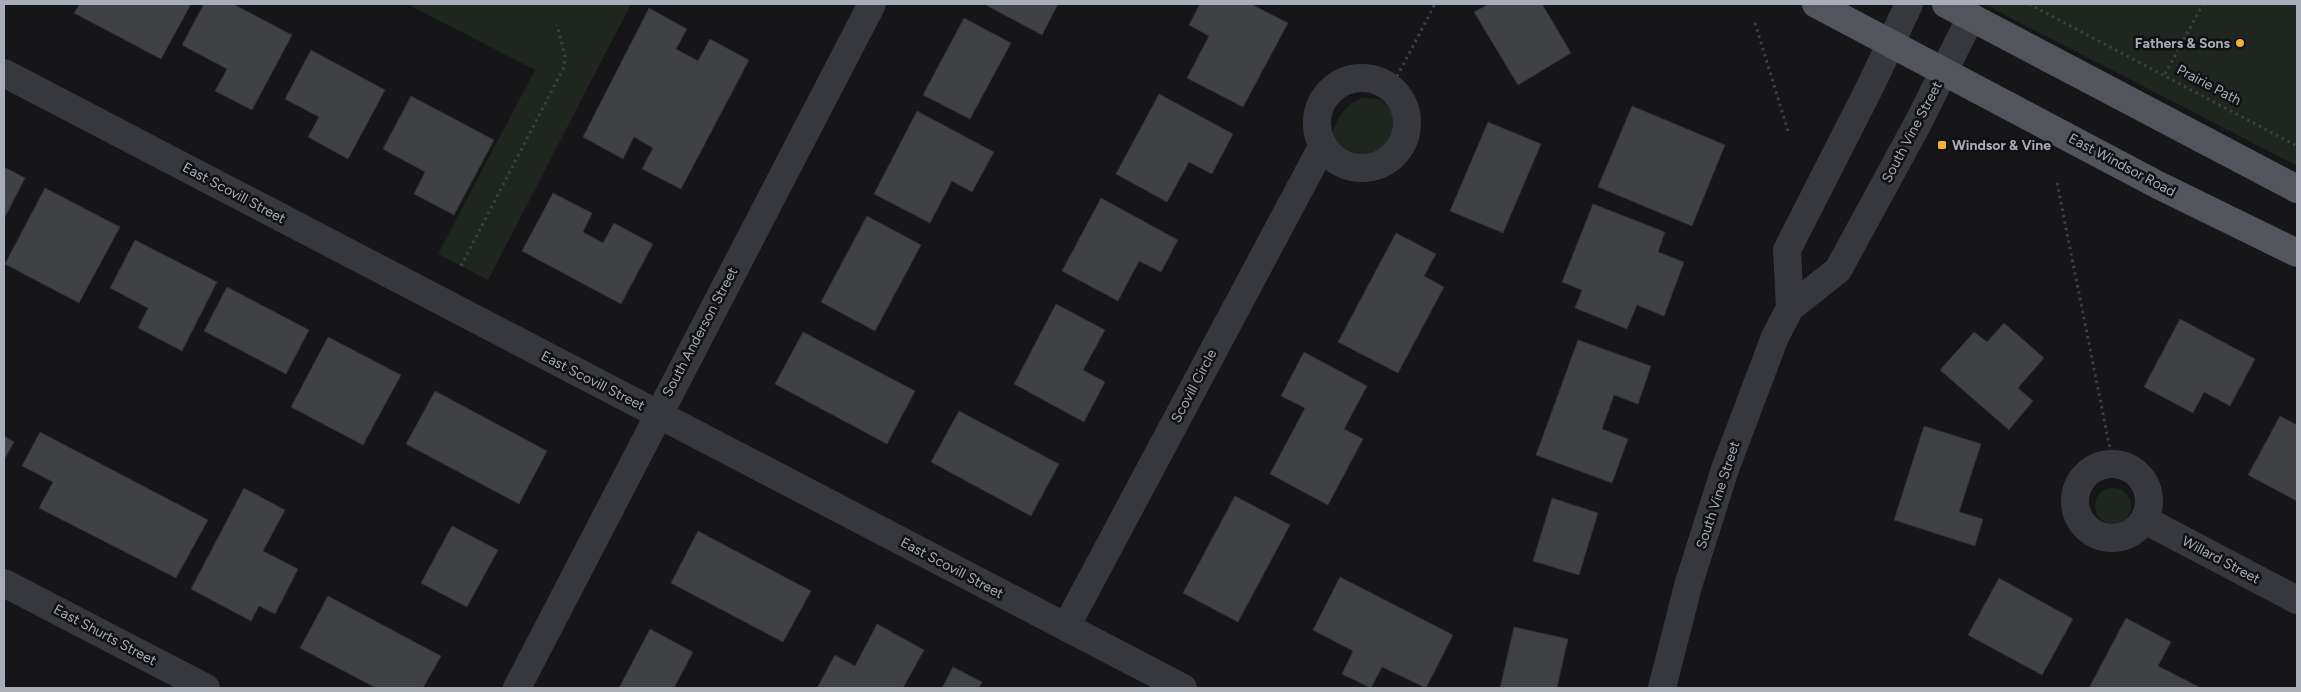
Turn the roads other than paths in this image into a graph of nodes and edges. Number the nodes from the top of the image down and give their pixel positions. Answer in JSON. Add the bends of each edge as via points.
{"nodes":[{"id":1,"x":872,"y":4,"type":"edge"},
{"id":2,"x":1816,"y":4,"type":"edge"},
{"id":3,"x":1909,"y":4,"type":"edge"},
{"id":4,"x":1946,"y":4,"type":"edge"},
{"id":5,"x":1971,"y":17,"type":"junction"},
{"id":6,"x":1890,"y":42,"type":"junction"},
{"id":7,"x":1944,"y":71,"type":"junction"},
{"id":8,"x":4,"y":72,"type":"edge"},
{"id":9,"x":1323,"y":145,"type":"junction"},
{"id":10,"x":2297,"y":189,"type":"edge"},
{"id":11,"x":2297,"y":253,"type":"edge"},
{"id":12,"x":1790,"y":308,"type":"junction"},
{"id":13,"x":658,"y":414,"type":"junction"},
{"id":14,"x":2145,"y":520,"type":"junction"},
{"id":15,"x":4,"y":583,"type":"edge"},
{"id":16,"x":2297,"y":600,"type":"edge"},
{"id":17,"x":1066,"y":627,"type":"junction"},
{"id":18,"x":206,"y":688,"type":"edge"},
{"id":19,"x":517,"y":688,"type":"edge"},
{"id":20,"x":1183,"y":688,"type":"edge"},
{"id":21,"x":1662,"y":688,"type":"edge"}],
"edges":[{"from":1,"to":13,"type":"street","name":"South Anderson Street"},
{"from":2,"to":6,"type":"main road","name":"East Windsor Road"},
{"from":3,"to":6,"type":"street"},
{"from":4,"to":5,"type":"main road"},
{"from":5,"to":7,"type":"street","name":"South Vine Street"},
{"from":5,"to":10,"type":"main road"},
{"from":6,"to":7,"type":"main road","name":"East Windsor Road"},
{"from":6,"to":12,"type":"street","via":[[1787,250]]},
{"from":7,"to":11,"type":"main road","name":"East Windsor Road","via":[[2158,185]]},
{"from":7,"to":12,"type":"street","name":"South Vine Street","via":[[1838,270]]},
{"from":8,"to":13,"type":"street","name":"East Scovill Street"},
{"from":9,"to":9,"type":"street","via":[[1317,130],[1318,114],[1323,100],[1346,80],[1362,77],[1377,80],[1400,98],[1406,112],[1404,140],[1385,161],[1372,166],[1344,164]]},
{"from":9,"to":17,"type":"street","name":"Scovill Circle"},
{"from":12,"to":21,"type":"street","name":"South Vine Street","via":[[1775,337],[1725,469],[1688,586]]},
{"from":13,"to":17,"type":"street","name":"East Scovill Street"},
{"from":13,"to":19,"type":"street","name":"South Anderson Street"},
{"from":14,"to":14,"type":"street","via":[[2149,495],[2137,473],[2114,464],[2091,471],[2082,479],[2075,502],[2083,524],[2092,532],[2115,538],[2126,536]]},
{"from":14,"to":16,"type":"street","name":"Willard Street"},
{"from":15,"to":18,"type":"street","name":"East Shurts Street"},
{"from":17,"to":20,"type":"street","name":"East Scovill Street"}]}
